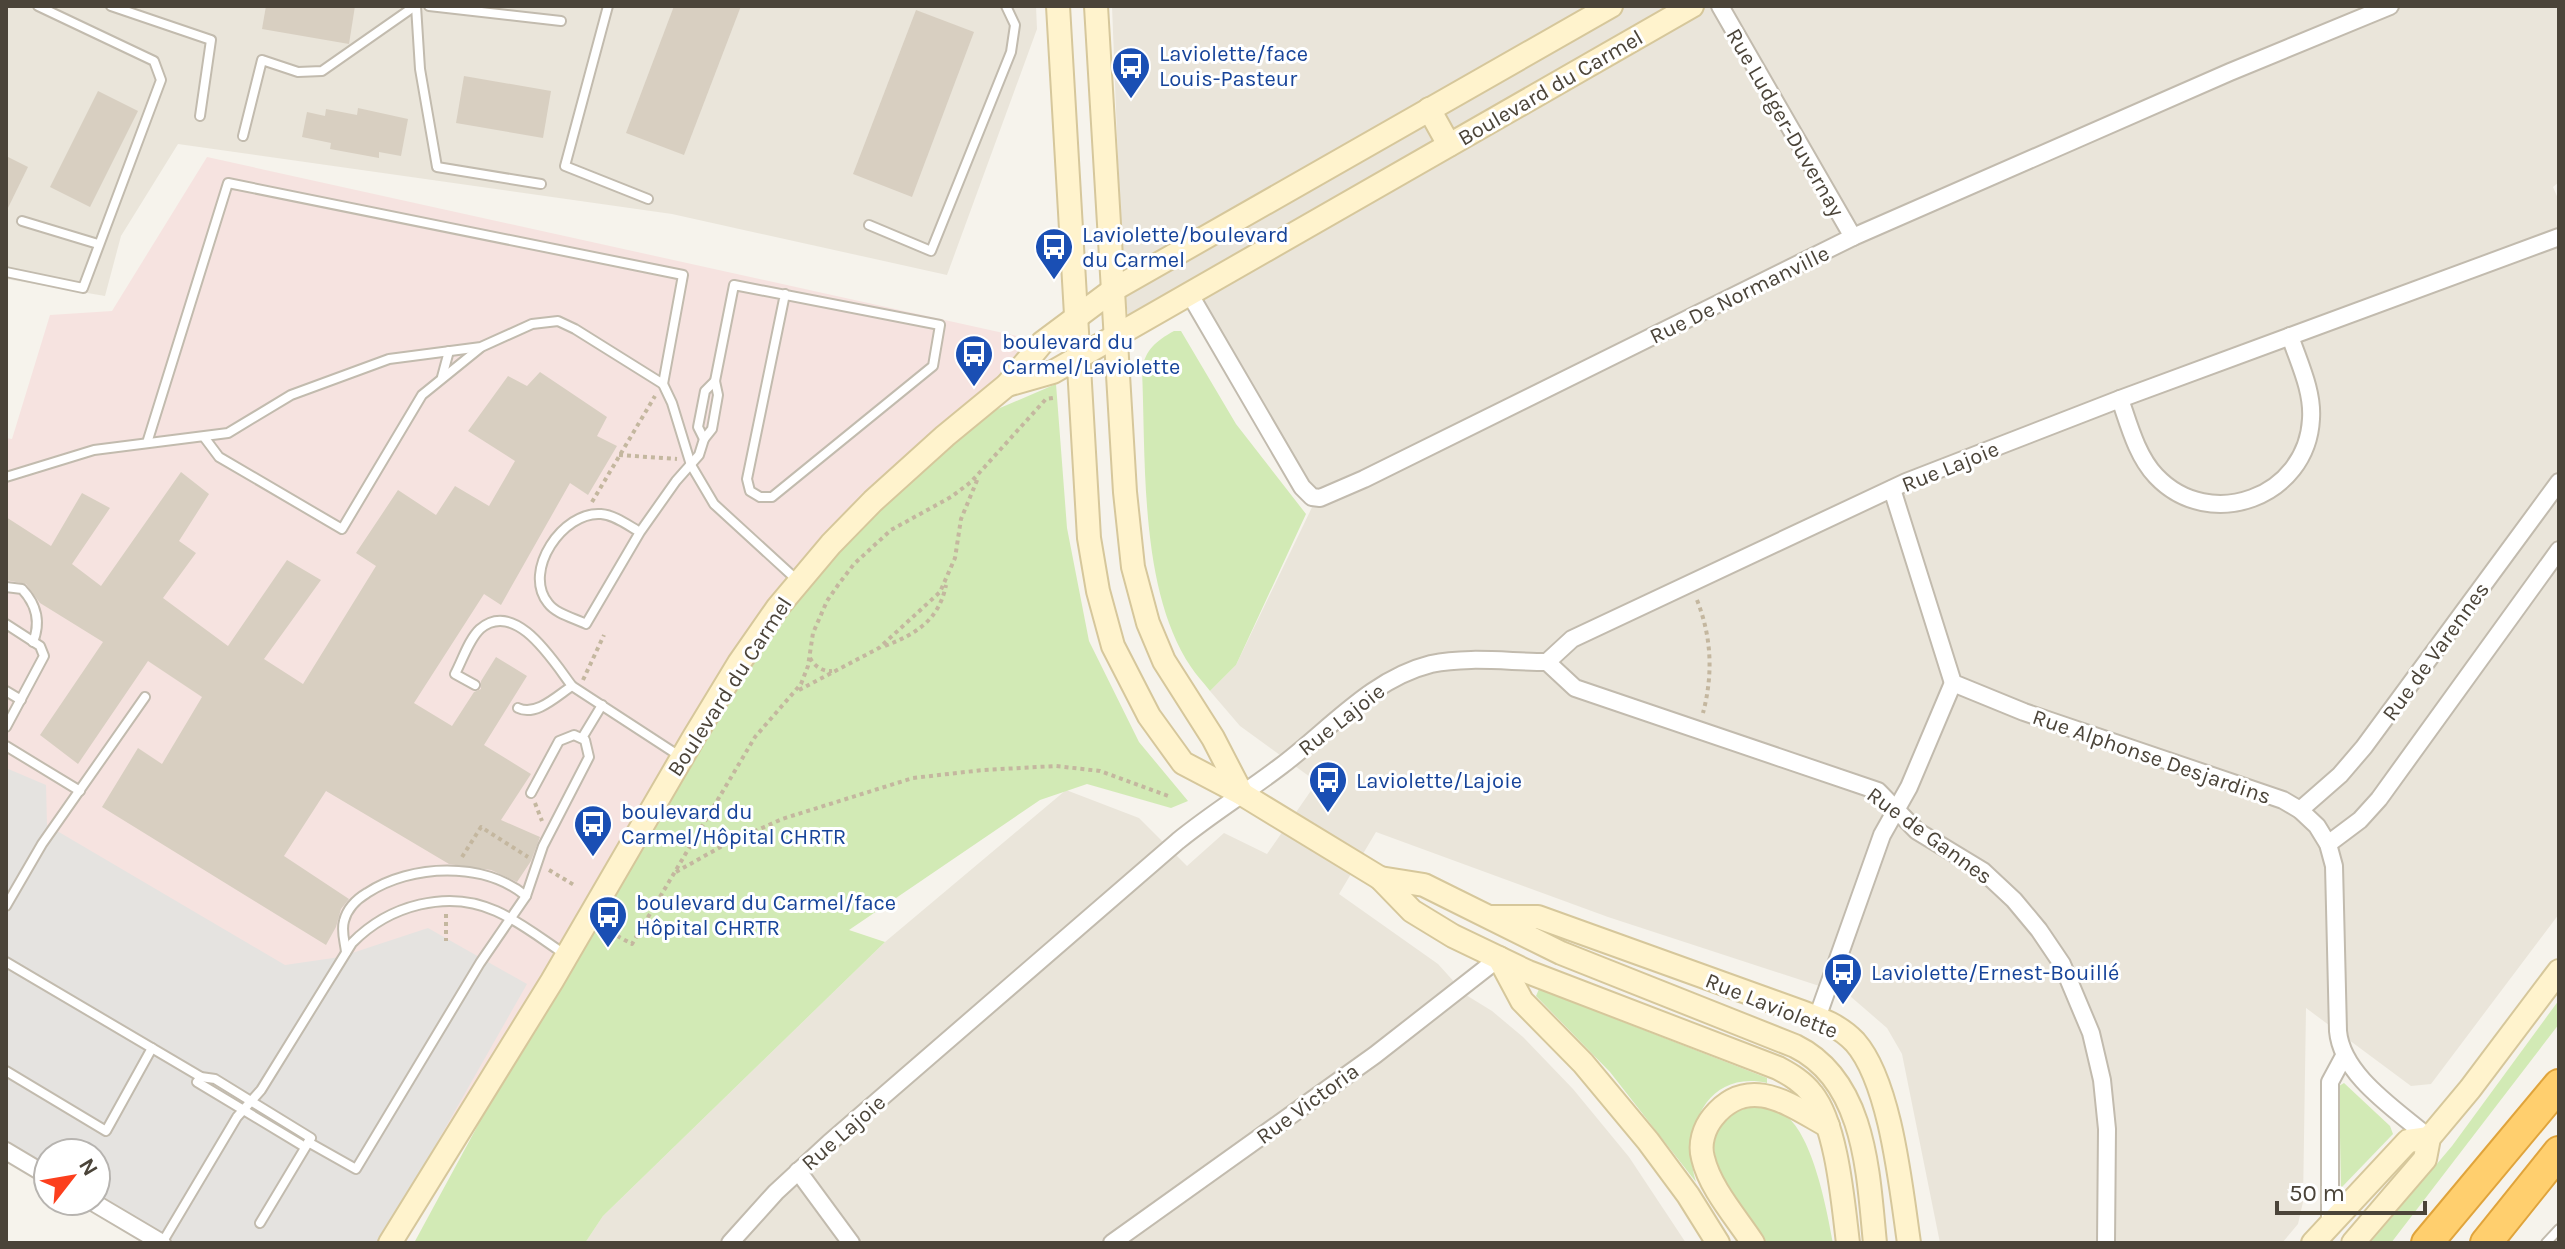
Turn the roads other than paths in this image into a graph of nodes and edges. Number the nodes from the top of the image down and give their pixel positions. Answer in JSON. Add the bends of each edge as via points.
{"nodes":[{"id":1,"x":38,"y":6,"type":"edge"},
{"id":2,"x":111,"y":6,"type":"edge"},
{"id":3,"x":415,"y":6,"type":"edge"},
{"id":4,"x":429,"y":6,"type":"edge"},
{"id":5,"x":608,"y":6,"type":"edge"},
{"id":6,"x":1006,"y":6,"type":"edge"},
{"id":7,"x":1058,"y":6,"type":"edge"},
{"id":8,"x":1096,"y":6,"type":"edge"},
{"id":9,"x":1611,"y":6,"type":"edge"},
{"id":10,"x":1692,"y":6,"type":"edge"},
{"id":11,"x":1720,"y":6,"type":"edge"},
{"id":12,"x":2390,"y":6,"type":"edge"},
{"id":13,"x":561,"y":21,"type":"dead end"},
{"id":14,"x":1429,"y":109,"type":"junction"},
{"id":15,"x":200,"y":116,"type":"dead end"},
{"id":16,"x":243,"y":136,"type":"dead end"},
{"id":17,"x":1449,"y":145,"type":"junction"},
{"id":18,"x":541,"y":184,"type":"dead end"},
{"id":19,"x":648,"y":199,"type":"dead end"},
{"id":20,"x":22,"y":221,"type":"dead end"},
{"id":21,"x":869,"y":225,"type":"dead end"},
{"id":22,"x":1853,"y":237,"type":"junction"},
{"id":23,"x":2559,"y":237,"type":"edge"},
{"id":24,"x":98,"y":244,"type":"junction"},
{"id":25,"x":6,"y":272,"type":"edge"},
{"id":26,"x":1113,"y":290,"type":"junction"},
{"id":27,"x":1189,"y":293,"type":"junction"},
{"id":28,"x":785,"y":294,"type":"junction"},
{"id":29,"x":1075,"y":316,"type":"junction"},
{"id":30,"x":2290,"y":336,"type":"junction"},
{"id":31,"x":1116,"y":337,"type":"junction"},
{"id":32,"x":481,"y":347,"type":"junction"},
{"id":33,"x":449,"y":351,"type":"junction"},
{"id":34,"x":1079,"y":356,"type":"junction"},
{"id":35,"x":442,"y":377,"type":"junction"},
{"id":36,"x":715,"y":381,"type":"junction"},
{"id":37,"x":663,"y":384,"type":"junction"},
{"id":38,"x":1007,"y":385,"type":"junction"},
{"id":39,"x":2120,"y":399,"type":"junction"},
{"id":40,"x":204,"y":437,"type":"junction"},
{"id":41,"x":704,"y":439,"type":"junction"},
{"id":42,"x":147,"y":443,"type":"junction"},
{"id":43,"x":691,"y":465,"type":"junction"},
{"id":44,"x":6,"y":477,"type":"edge"},
{"id":45,"x":2559,"y":482,"type":"edge"},
{"id":46,"x":1892,"y":489,"type":"junction"},
{"id":47,"x":640,"y":532,"type":"junction"},
{"id":48,"x":2559,"y":550,"type":"edge"},
{"id":49,"x":799,"y":581,"type":"junction"},
{"id":50,"x":6,"y":587,"type":"edge"},
{"id":51,"x":6,"y":624,"type":"edge"},
{"id":52,"x":33,"y":642,"type":"junction"},
{"id":53,"x":1547,"y":662,"type":"junction"},
{"id":54,"x":1953,"y":683,"type":"junction"},
{"id":55,"x":475,"y":685,"type":"dead end"},
{"id":56,"x":572,"y":686,"type":"junction"},
{"id":57,"x":6,"y":691,"type":"edge"},
{"id":58,"x":145,"y":697,"type":"dead end"},
{"id":59,"x":21,"y":700,"type":"junction"},
{"id":60,"x":602,"y":705,"type":"junction"},
{"id":61,"x":518,"y":708,"type":"dead end"},
{"id":62,"x":6,"y":727,"type":"edge"},
{"id":63,"x":582,"y":738,"type":"junction"},
{"id":64,"x":6,"y":746,"type":"edge"},
{"id":65,"x":682,"y":757,"type":"junction"},
{"id":66,"x":80,"y":791,"type":"junction"},
{"id":67,"x":531,"y":793,"type":"dead end"},
{"id":68,"x":1242,"y":794,"type":"junction"},
{"id":69,"x":1896,"y":810,"type":"junction"},
{"id":70,"x":2300,"y":810,"type":"junction"},
{"id":71,"x":2328,"y":844,"type":"junction"},
{"id":72,"x":1380,"y":878,"type":"junction"},
{"id":73,"x":526,"y":896,"type":"junction"},
{"id":74,"x":6,"y":906,"type":"edge"},
{"id":75,"x":1487,"y":917,"type":"junction"},
{"id":76,"x":511,"y":919,"type":"junction"},
{"id":77,"x":346,"y":952,"type":"junction"},
{"id":78,"x":566,"y":955,"type":"junction"},
{"id":79,"x":1499,"y":958,"type":"junction"},
{"id":80,"x":6,"y":962,"type":"edge"},
{"id":81,"x":2559,"y":971,"type":"edge"},
{"id":82,"x":1817,"y":1018,"type":"junction"},
{"id":83,"x":152,"y":1048,"type":"junction"},
{"id":84,"x":2344,"y":1056,"type":"junction"},
{"id":85,"x":6,"y":1071,"type":"edge"},
{"id":86,"x":199,"y":1080,"type":"junction"},
{"id":87,"x":2553,"y":1091,"type":"edge"},
{"id":88,"x":251,"y":1102,"type":"junction"},
{"id":89,"x":243,"y":1110,"type":"junction"},
{"id":90,"x":1828,"y":1126,"type":"junction"},
{"id":91,"x":2429,"y":1138,"type":"junction"},
{"id":92,"x":308,"y":1142,"type":"junction"},
{"id":93,"x":6,"y":1151,"type":"edge"},
{"id":94,"x":2559,"y":1152,"type":"edge"},
{"id":95,"x":32,"y":1166,"type":"edge"},
{"id":96,"x":798,"y":1171,"type":"junction"},
{"id":97,"x":2559,"y":1181,"type":"edge"},
{"id":98,"x":112,"y":1213,"type":"edge"},
{"id":99,"x":260,"y":1223,"type":"dead end"},
{"id":100,"x":2330,"y":1224,"type":"junction"},
{"id":101,"x":2559,"y":1229,"type":"edge"},
{"id":102,"x":162,"y":1243,"type":"edge"},
{"id":103,"x":390,"y":1243,"type":"edge"},
{"id":104,"x":730,"y":1243,"type":"edge"},
{"id":105,"x":851,"y":1243,"type":"edge"},
{"id":106,"x":1112,"y":1243,"type":"edge"},
{"id":107,"x":1718,"y":1243,"type":"edge"},
{"id":108,"x":1753,"y":1243,"type":"edge"},
{"id":109,"x":1848,"y":1243,"type":"edge"},
{"id":110,"x":1875,"y":1243,"type":"edge"},
{"id":111,"x":1909,"y":1243,"type":"edge"},
{"id":112,"x":2106,"y":1243,"type":"edge"},
{"id":113,"x":2313,"y":1243,"type":"edge"},
{"id":114,"x":2353,"y":1243,"type":"edge"},
{"id":115,"x":2427,"y":1243,"type":"edge"},
{"id":116,"x":2486,"y":1243,"type":"edge"},
{"id":117,"x":2497,"y":1243,"type":"edge"},
{"id":118,"x":2546,"y":1243,"type":"edge"}],
"edges":[{"from":1,"to":24,"type":"lane","via":[[154,61],[161,80]]},
{"from":2,"to":15,"type":"lane","via":[[211,40]]},
{"from":3,"to":16,"type":"lane","via":[[322,71],[298,72],[262,60]]},
{"from":3,"to":18,"type":"lane","via":[[437,167]]},
{"from":4,"to":13,"type":"lane"},
{"from":5,"to":19,"type":"lane","via":[[565,166]]},
{"from":6,"to":21,"type":"lane","via":[[1015,25],[1011,52],[931,251]]},
{"from":7,"to":29,"type":"street","name":"Rue Laviolette"},
{"from":8,"to":26,"type":"street"},
{"from":9,"to":14,"type":"street","name":"Boulevard du Carmel"},
{"from":10,"to":17,"type":"street","name":"Boulevard du Carmel"},
{"from":11,"to":22,"type":"street","name":"Rue Ludger-Duvernay"},
{"from":12,"to":22,"type":"street","name":"Rue De Normanville"},
{"from":14,"to":17,"type":"street","name":"Boulevard du Carmel"},
{"from":14,"to":26,"type":"street","name":"Boulevard du Carmel"},
{"from":17,"to":27,"type":"street","name":"Boulevard du Carmel"},
{"from":20,"to":24,"type":"lane"},
{"from":22,"to":27,"type":"street","name":"Rue De Normanville","via":[[1320,498],[1302,487]]},
{"from":23,"to":30,"type":"street","name":"Rue Lajoie"},
{"from":24,"to":25,"type":"lane","via":[[83,288]]},
{"from":26,"to":29,"type":"street","name":"Boulevard du Carmel"},
{"from":26,"to":31,"type":"street"},
{"from":27,"to":31,"type":"street","name":"Boulevard du Carmel"},
{"from":28,"to":28,"type":"lane","via":[[747,479],[750,491],[760,497],[772,497],[933,366],[940,325]]},
{"from":28,"to":36,"type":"lane","via":[[734,285]]},
{"from":29,"to":34,"type":"street","name":"Rue Laviolette"},
{"from":29,"to":38,"type":"street","name":"Boulevard du Carmel","via":[[1042,343]]},
{"from":30,"to":39,"type":"street","name":"Rue Lajoie"},
{"from":30,"to":39,"type":"street","via":[[2308,389],[2310,433],[2290,474],[2254,499],[2209,504],[2168,487],[2147,465]]},
{"from":31,"to":34,"type":"street","name":"Boulevard du Carmel"},
{"from":31,"to":68,"type":"street","via":[[1125,492],[1139,595],[1164,661]]},
{"from":32,"to":33,"type":"lane"},
{"from":32,"to":35,"type":"lane"},
{"from":32,"to":37,"type":"lane","via":[[532,324],[558,321]]},
{"from":33,"to":35,"type":"lane"},
{"from":33,"to":40,"type":"lane","via":[[389,359],[291,395],[234,431]]},
{"from":34,"to":38,"type":"street","name":"Boulevard du Carmel","via":[[1053,372]]},
{"from":34,"to":68,"type":"street","name":"Rue Laviolette","via":[[1089,538],[1113,646],[1142,704],[1179,759]]},
{"from":35,"to":40,"type":"lane","via":[[422,395],[342,529],[219,457]]},
{"from":36,"to":41,"type":"lane","via":[[712,429]]},
{"from":36,"to":41,"type":"lane","via":[[705,391],[698,427]]},
{"from":37,"to":42,"type":"lane","via":[[683,275],[228,183]]},
{"from":37,"to":43,"type":"lane"},
{"from":38,"to":49,"type":"street","name":"Boulevard du Carmel","via":[[873,501]]},
{"from":39,"to":46,"type":"street","name":"Rue Lajoie"},
{"from":40,"to":42,"type":"lane"},
{"from":41,"to":43,"type":"lane"},
{"from":42,"to":44,"type":"lane","via":[[94,450]]},
{"from":43,"to":47,"type":"lane"},
{"from":43,"to":49,"type":"lane","via":[[717,509]]},
{"from":45,"to":70,"type":"street","name":"Rue de Varennes","via":[[2357,755]]},
{"from":46,"to":53,"type":"street","name":"Rue Lajoie","via":[[1572,639]]},
{"from":46,"to":54,"type":"street"},
{"from":47,"to":47,"type":"lane","via":[[609,515],[592,514],[572,523],[546,554],[541,576],[549,605],[586,624]]},
{"from":48,"to":71,"type":"street","name":"Rue de Varennes","via":[[2379,799]]},
{"from":49,"to":65,"type":"street","name":"Boulevard du Carmel","via":[[739,663]]},
{"from":50,"to":52,"type":"lane","via":[[22,589],[33,604],[38,621]]},
{"from":51,"to":52,"type":"lane"},
{"from":52,"to":59,"type":"lane","via":[[44,656]]},
{"from":53,"to":68,"type":"street","name":"Rue Lajoie","via":[[1460,660],[1412,671],[1372,692]]},
{"from":53,"to":69,"type":"street","name":"Rue de Gannes","via":[[1575,688],[1875,790]]},
{"from":54,"to":69,"type":"street"},
{"from":54,"to":70,"type":"street","name":"Rue Alphonse Desjardins"},
{"from":55,"to":56,"type":"lane","via":[[455,674],[479,630],[495,623],[532,635]]},
{"from":56,"to":60,"type":"lane"},
{"from":56,"to":61,"type":"lane","via":[[532,710]]},
{"from":57,"to":59,"type":"lane"},
{"from":58,"to":66,"type":"lane"},
{"from":59,"to":62,"type":"lane"},
{"from":60,"to":63,"type":"lane"},
{"from":60,"to":65,"type":"lane"},
{"from":63,"to":67,"type":"lane","via":[[559,741]]},
{"from":63,"to":73,"type":"lane","via":[[589,757],[543,846]]},
{"from":64,"to":66,"type":"lane"},
{"from":65,"to":78,"type":"street","name":"Boulevard du Carmel"},
{"from":66,"to":74,"type":"lane"},
{"from":68,"to":72,"type":"street","name":"Rue Laviolette"},
{"from":68,"to":96,"type":"street","name":"Rue Lajoie","via":[[1178,841]]},
{"from":69,"to":82,"type":"street","via":[[1882,835]]},
{"from":69,"to":112,"type":"street","name":"Rue de Gannes","via":[[1917,831],[1996,882],[2039,930],[2071,980],[2091,1033],[2104,1091]]},
{"from":70,"to":71,"type":"street","name":"Rue Alphonse Desjardins"},
{"from":71,"to":84,"type":"street","name":"Rue Alphonse Desjardins","via":[[2335,877],[2338,1031]]},
{"from":72,"to":75,"type":"street","name":"Rue Laviolette","via":[[1424,885]]},
{"from":72,"to":79,"type":"street","name":"Rue Laviolette","via":[[1412,911]]},
{"from":73,"to":76,"type":"lane"},
{"from":73,"to":77,"type":"lane","via":[[488,877],[445,872],[403,876],[359,898],[343,924]]},
{"from":75,"to":82,"type":"street","name":"Rue Laviolette","via":[[1538,917]]},
{"from":75,"to":110,"type":"street","name":"Rue Laviolette","via":[[1816,1059],[1840,1087],[1855,1117]]},
{"from":76,"to":77,"type":"lane","via":[[472,903],[421,904],[371,926]]},
{"from":76,"to":78,"type":"lane"},
{"from":76,"to":92,"type":"lane","via":[[356,1169]]},
{"from":77,"to":88,"type":"lane"},
{"from":78,"to":103,"type":"street","name":"Boulevard du Carmel"},
{"from":79,"to":90,"type":"street","name":"Rue Laviolette","via":[[1778,1068],[1811,1092]]},
{"from":79,"to":106,"type":"street","name":"Rue Victoria","via":[[1375,1055]]},
{"from":79,"to":107,"type":"street","via":[[1522,1001],[1648,1141]]},
{"from":80,"to":83,"type":"lane"},
{"from":81,"to":91,"type":"street"},
{"from":82,"to":111,"type":"street","name":"Rue Laviolette","via":[[1852,1039],[1876,1080]]},
{"from":83,"to":85,"type":"lane","via":[[106,1131]]},
{"from":83,"to":86,"type":"lane"},
{"from":84,"to":91,"type":"street"},
{"from":84,"to":100,"type":"street","via":[[2330,1082]]},
{"from":86,"to":88,"type":"lane","via":[[215,1079]]},
{"from":86,"to":89,"type":"lane"},
{"from":87,"to":115,"type":"highway"},
{"from":88,"to":89,"type":"lane"},
{"from":88,"to":92,"type":"lane"},
{"from":89,"to":92,"type":"lane"},
{"from":89,"to":102,"type":"lane"},
{"from":90,"to":108,"type":"street","via":[[1762,1095],[1728,1103],[1709,1121],[1703,1161]]},
{"from":90,"to":109,"type":"street","name":"Rue Laviolette"},
{"from":91,"to":100,"type":"street","via":[[2408,1141]]},
{"from":91,"to":114,"type":"street","via":[[2425,1159]]},
{"from":92,"to":99,"type":"lane"},
{"from":93,"to":95,"type":"street"},
{"from":94,"to":116,"type":"highway"},
{"from":96,"to":104,"type":"street","name":"Rue Lajoie"},
{"from":96,"to":105,"type":"street"},
{"from":97,"to":117,"type":"highway"},
{"from":98,"to":102,"type":"street"},
{"from":100,"to":113,"type":"street"},
{"from":101,"to":118,"type":"lane"}]}
